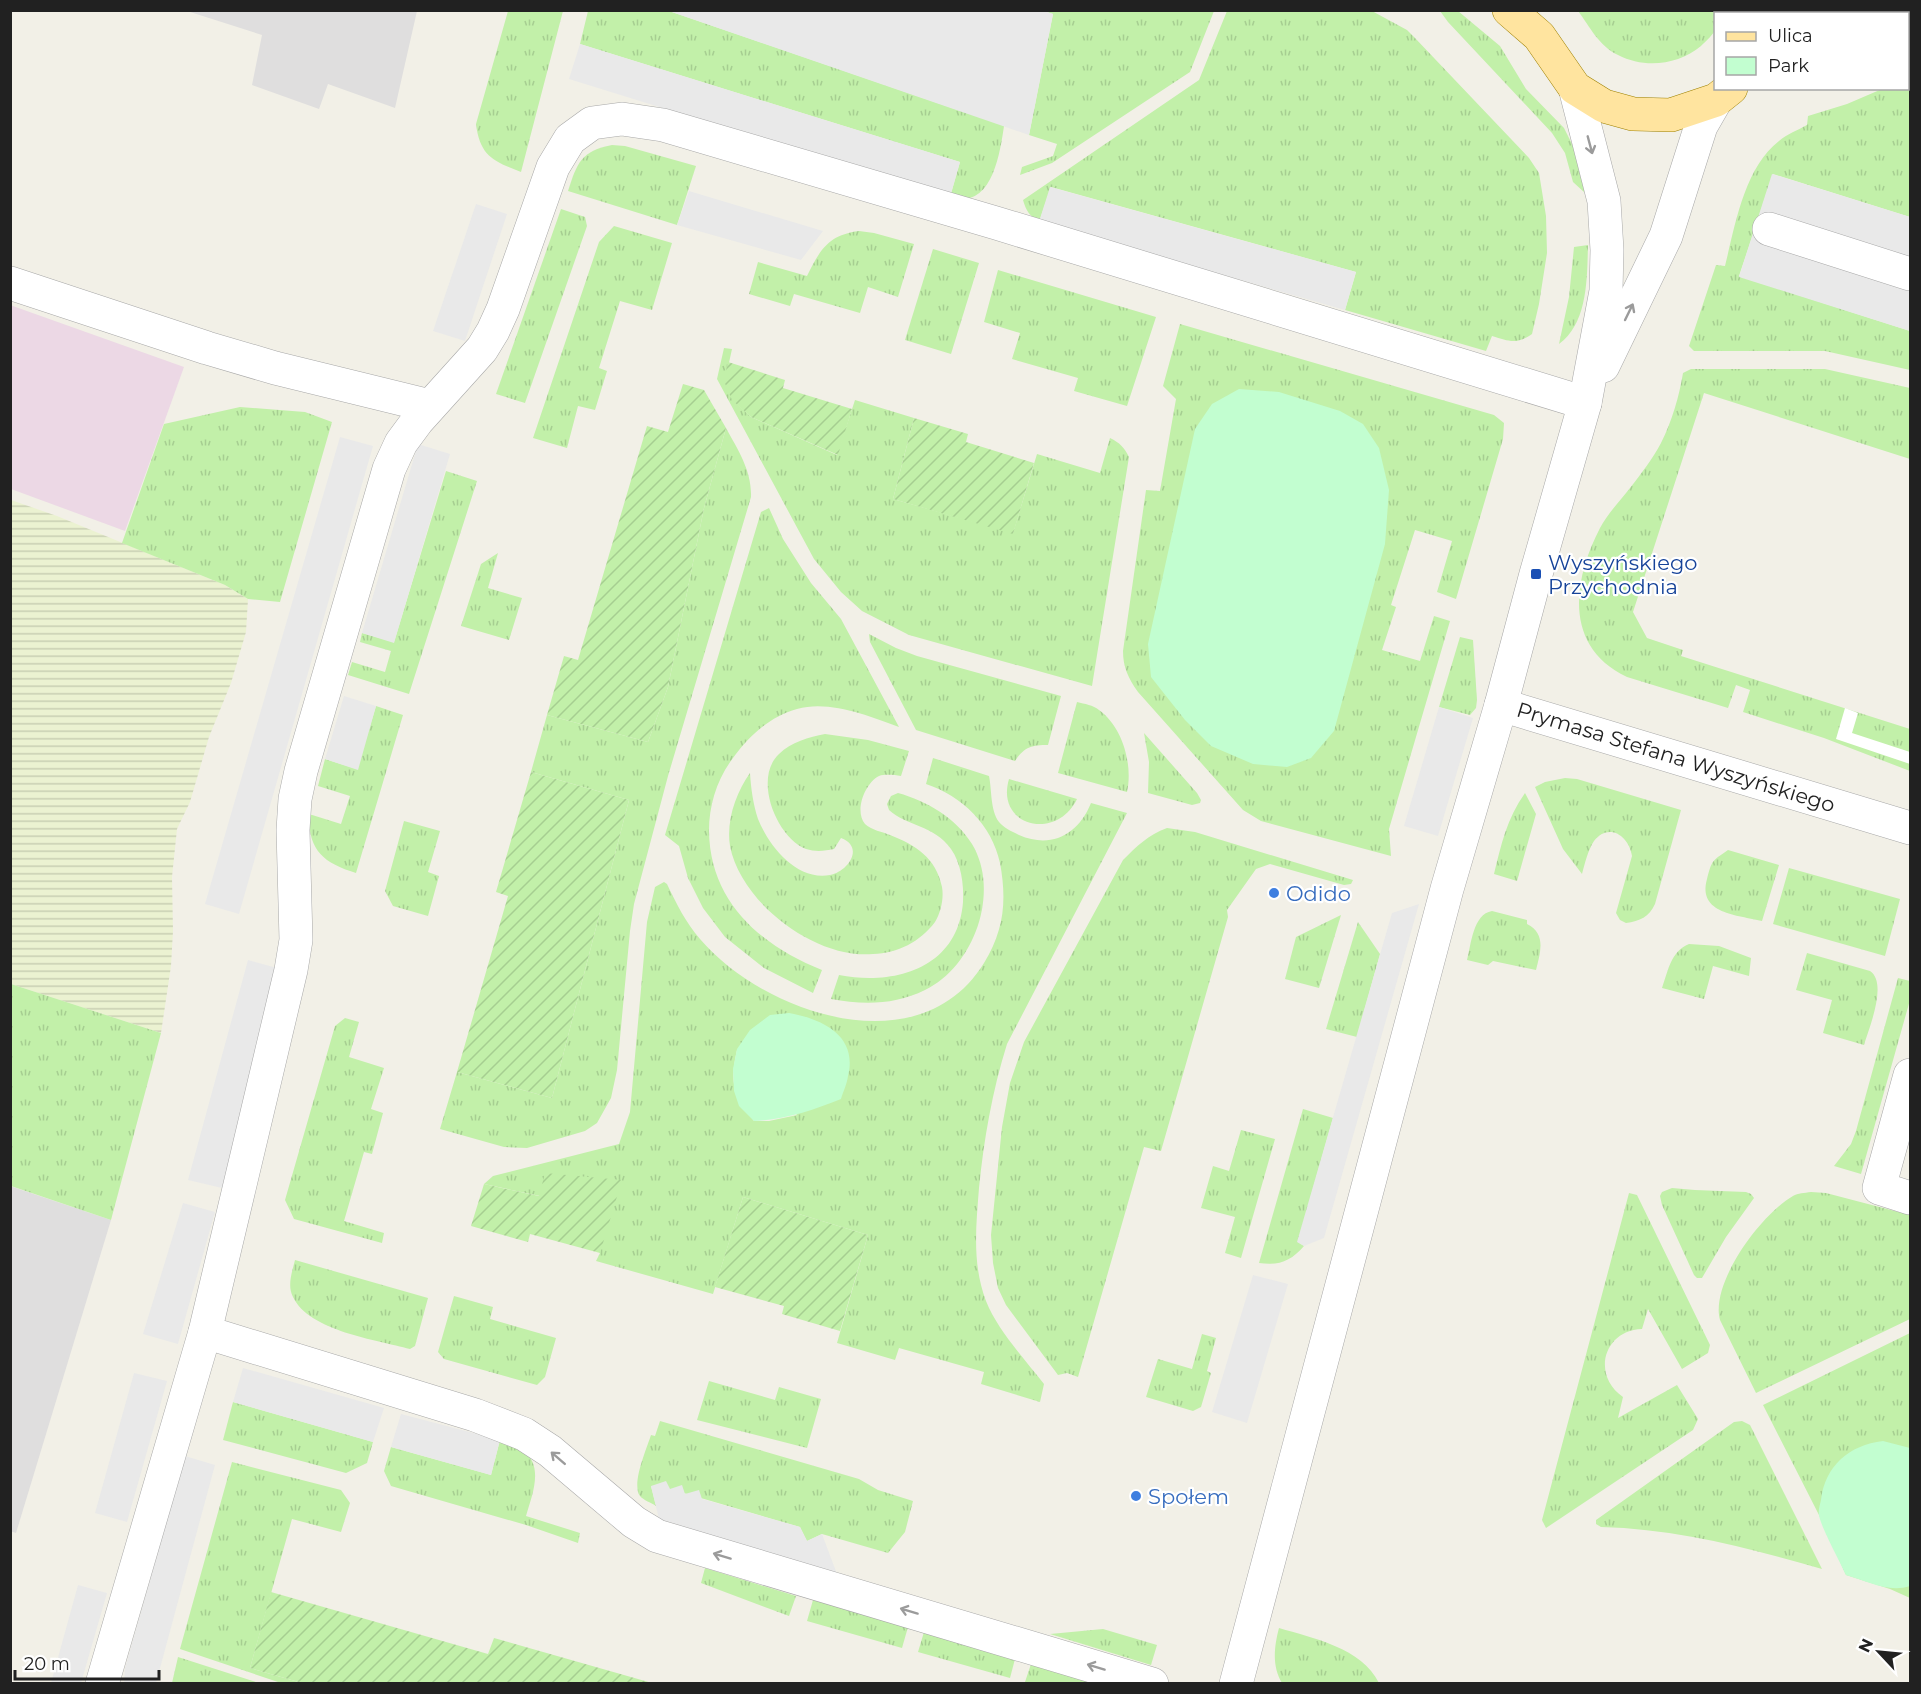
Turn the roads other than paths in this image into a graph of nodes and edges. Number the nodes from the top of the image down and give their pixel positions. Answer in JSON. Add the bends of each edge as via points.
{"nodes":[{"id":1,"x":1515,"y":13,"type":"edge"},
{"id":2,"x":1575,"y":88,"type":"junction"},
{"id":3,"x":1724,"y":94,"type":"edge"},
{"id":4,"x":1769,"y":229,"type":"dead end"},
{"id":5,"x":1911,"y":274,"type":"edge"},
{"id":6,"x":10,"y":283,"type":"edge"},
{"id":7,"x":1585,"y":403,"type":"junction"},
{"id":8,"x":430,"y":406,"type":"junction"},
{"id":9,"x":1501,"y":705,"type":"junction"},
{"id":10,"x":1911,"y":828,"type":"edge"},
{"id":11,"x":1911,"y":1075,"type":"edge"},
{"id":12,"x":1911,"y":1198,"type":"edge"},
{"id":13,"x":205,"y":1332,"type":"junction"},
{"id":14,"x":102,"y":1683,"type":"edge"},
{"id":15,"x":1152,"y":1683,"type":"edge"},
{"id":16,"x":1236,"y":1683,"type":"edge"}],
"edges":[{"from":1,"to":2,"type":"main road","via":[[1539,36]]},
{"from":2,"to":3,"type":"main road","via":[[1604,105],[1633,114],[1671,115]]},
{"from":2,"to":7,"type":"street","name":"Prymasa Stefana Wyszyńskiego","one_way":true,"via":[[1604,201],[1607,250],[1606,291]]},
{"from":7,"to":3,"type":"street","name":"Prymasa Stefana Wyszyńskiego","one_way":true,"via":[[1666,236],[1701,126]]},
{"from":4,"to":5,"type":"street"},
{"from":6,"to":8,"type":"street","via":[[252,362]]},
{"from":7,"to":8,"type":"street","via":[[996,223],[663,125],[622,119],[592,123],[570,139],[553,167],[493,331],[482,349]]},
{"from":7,"to":9,"type":"street","name":"Prymasa Stefana Wyszyńskiego"},
{"from":8,"to":13,"type":"street","via":[[401,443],[389,469],[301,771],[293,830],[296,940],[291,970]]},
{"from":9,"to":10,"type":"street","name":"Prymasa Stefana Wyszyńskiego"},
{"from":9,"to":16,"type":"street","via":[[1447,889]]},
{"from":11,"to":12,"type":"street","via":[[1879,1188]]},
{"from":13,"to":14,"type":"street"},
{"from":15,"to":13,"type":"street","one_way":true,"via":[[657,1536],[524,1434],[476,1415]]}]}
